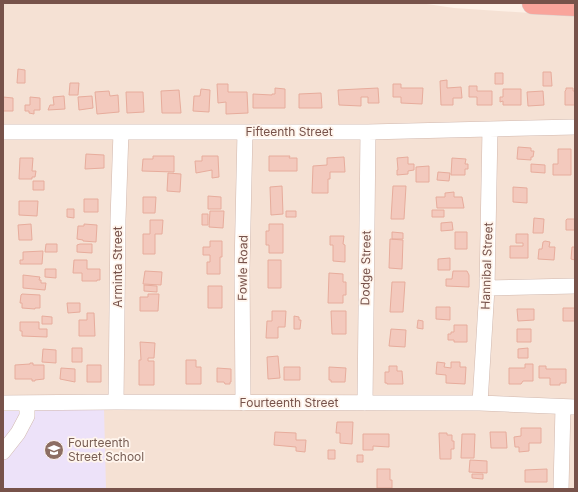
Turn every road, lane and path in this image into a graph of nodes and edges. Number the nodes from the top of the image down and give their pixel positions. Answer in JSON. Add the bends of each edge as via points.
{"nodes":[{"id":1,"x":532,"y":3,"type":"edge"},
{"id":2,"x":575,"y":5,"type":"edge"},
{"id":3,"x":575,"y":127,"type":"edge"},
{"id":4,"x":490,"y":129,"type":"junction"},
{"id":5,"x":3,"y":132,"type":"edge"},
{"id":6,"x":121,"y":132,"type":"junction"},
{"id":7,"x":245,"y":132,"type":"junction"},
{"id":8,"x":368,"y":132,"type":"junction"},
{"id":9,"x":575,"y":286,"type":"edge"},
{"id":10,"x":487,"y":288,"type":"junction"},
{"id":11,"x":116,"y":402,"type":"junction"},
{"id":12,"x":3,"y":403,"type":"edge"},
{"id":13,"x":27,"y":403,"type":"junction"},
{"id":14,"x":243,"y":403,"type":"junction"},
{"id":15,"x":365,"y":403,"type":"junction"},
{"id":16,"x":480,"y":403,"type":"junction"},
{"id":17,"x":569,"y":407,"type":"edge"},
{"id":18,"x":3,"y":452,"type":"edge"},
{"id":19,"x":561,"y":489,"type":"edge"}],
"edges":[{"from":1,"to":2,"type":"highway"},
{"from":3,"to":4,"type":"street","name":"Fifteenth Street"},
{"from":4,"to":8,"type":"street","name":"Fifteenth Street"},
{"from":4,"to":10,"type":"street","name":"Hannibal Street"},
{"from":5,"to":6,"type":"street","name":"Fifteenth Street"},
{"from":6,"to":7,"type":"street","name":"Fifteenth Street"},
{"from":6,"to":11,"type":"street","name":"Arminta Street"},
{"from":7,"to":8,"type":"street","name":"Fifteenth Street"},
{"from":7,"to":14,"type":"street","name":"Fowle Road"},
{"from":8,"to":15,"type":"street","name":"Dodge Street"},
{"from":9,"to":10,"type":"street"},
{"from":10,"to":16,"type":"street","name":"Hannibal Street"},
{"from":11,"to":13,"type":"street","name":"Fourteenth Street"},
{"from":11,"to":14,"type":"street","name":"Fourteenth Street"},
{"from":12,"to":13,"type":"street","name":"Fourteenth Street"},
{"from":13,"to":18,"type":"street","via":[[27,416]]},
{"from":14,"to":15,"type":"street","name":"Fourteenth Street"},
{"from":15,"to":16,"type":"street","name":"Fourteenth Street"},
{"from":16,"to":17,"type":"street","name":"Fourteenth Street"},
{"from":17,"to":19,"type":"street"}]}
